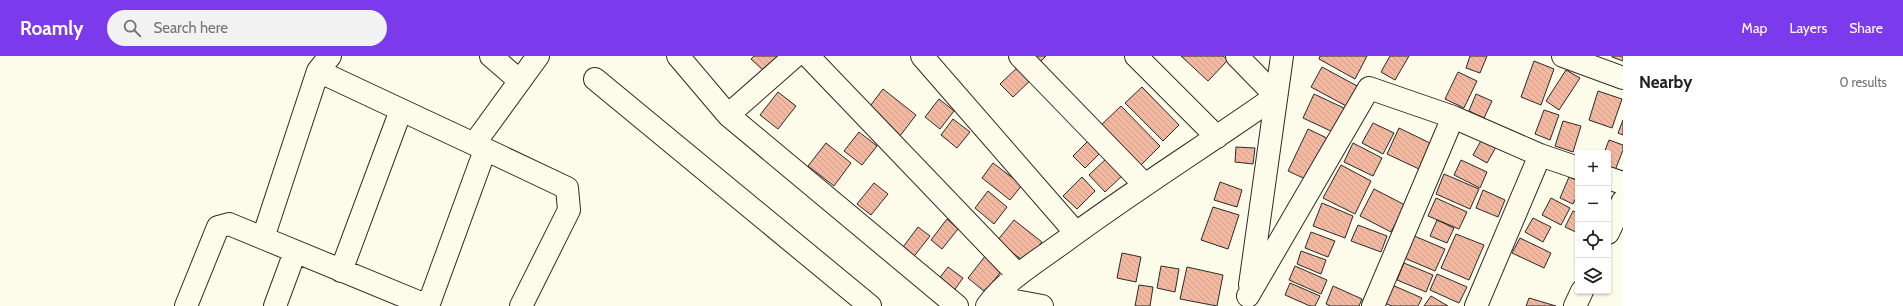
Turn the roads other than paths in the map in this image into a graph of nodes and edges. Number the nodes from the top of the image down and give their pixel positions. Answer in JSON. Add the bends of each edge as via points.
{"nodes":[{"id":1,"x":491,"y":56,"type":"edge"},
{"id":2,"x":538,"y":56,"type":"edge"},
{"id":3,"x":678,"y":56,"type":"edge"},
{"id":4,"x":795,"y":56,"type":"edge"},
{"id":5,"x":808,"y":56,"type":"edge"},
{"id":6,"x":922,"y":56,"type":"edge"},
{"id":7,"x":1020,"y":56,"type":"edge"},
{"id":8,"x":1136,"y":56,"type":"edge"},
{"id":9,"x":1237,"y":56,"type":"edge"},
{"id":10,"x":1282,"y":56,"type":"edge"},
{"id":11,"x":1563,"y":56,"type":"edge"},
{"id":12,"x":1591,"y":61,"type":"edge"},
{"id":13,"x":324,"y":63,"type":"edge"},
{"id":14,"x":1623,"y":78,"type":"edge"},
{"id":15,"x":595,"y":79,"type":"dead end"},
{"id":16,"x":520,"y":81,"type":"junction"},
{"id":17,"x":1276,"y":96,"type":"junction"},
{"id":18,"x":401,"y":110,"type":"junction"},
{"id":19,"x":728,"y":115,"type":"junction"},
{"id":20,"x":1453,"y":117,"type":"junction"},
{"id":21,"x":1217,"y":137,"type":"junction"},
{"id":22,"x":480,"y":147,"type":"junction"},
{"id":23,"x":1540,"y":155,"type":"junction"},
{"id":24,"x":1575,"y":167,"type":"edge"},
{"id":25,"x":1611,"y":179,"type":"edge"},
{"id":26,"x":1623,"y":183,"type":"edge"},
{"id":27,"x":1145,"y":184,"type":"junction"},
{"id":28,"x":1623,"y":200,"type":"edge"},
{"id":29,"x":1611,"y":227,"type":"edge"},
{"id":30,"x":1076,"y":233,"type":"junction"},
{"id":31,"x":263,"y":238,"type":"junction"},
{"id":32,"x":295,"y":252,"type":"junction"},
{"id":33,"x":341,"y":271,"type":"junction"},
{"id":34,"x":1018,"y":275,"type":"junction"},
{"id":35,"x":1581,"y":294,"type":"edge"},
{"id":36,"x":990,"y":301,"type":"edge"},
{"id":37,"x":1248,"y":301,"type":"edge"},
{"id":38,"x":186,"y":306,"type":"edge"},
{"id":39,"x":275,"y":306,"type":"edge"},
{"id":40,"x":428,"y":306,"type":"edge"},
{"id":41,"x":521,"y":306,"type":"edge"},
{"id":42,"x":870,"y":306,"type":"edge"},
{"id":43,"x":957,"y":306,"type":"edge"},
{"id":44,"x":1042,"y":306,"type":"edge"},
{"id":45,"x":1373,"y":306,"type":"edge"},
{"id":46,"x":1476,"y":306,"type":"edge"},
{"id":47,"x":1575,"y":306,"type":"edge"}],
"edges":[{"from":1,"to":16,"type":"street"},
{"from":2,"to":16,"type":"street"},
{"from":3,"to":19,"type":"street"},
{"from":4,"to":19,"type":"street"},
{"from":5,"to":34,"type":"street"},
{"from":6,"to":30,"type":"street"},
{"from":7,"to":27,"type":"street"},
{"from":8,"to":21,"type":"street"},
{"from":9,"to":17,"type":"street"},
{"from":10,"to":17,"type":"street"},
{"from":11,"to":12,"type":"street"},
{"from":12,"to":14,"type":"street"},
{"from":13,"to":18,"type":"street"},
{"from":13,"to":31,"type":"street"},
{"from":15,"to":42,"type":"street"},
{"from":16,"to":22,"type":"street"},
{"from":17,"to":21,"type":"street"},
{"from":17,"to":37,"type":"street"},
{"from":18,"to":22,"type":"street"},
{"from":18,"to":33,"type":"street"},
{"from":19,"to":43,"type":"street"},
{"from":20,"to":23,"type":"street"},
{"from":20,"to":37,"type":"street","via":[[1369,88]]},
{"from":20,"to":45,"type":"street"},
{"from":21,"to":27,"type":"street"},
{"from":22,"to":40,"type":"street"},
{"from":22,"to":41,"type":"street","via":[[567,188],[569,210]]},
{"from":23,"to":24,"type":"street"},
{"from":23,"to":46,"type":"street"},
{"from":25,"to":26,"type":"street"},
{"from":27,"to":30,"type":"street"},
{"from":28,"to":29,"type":"street"},
{"from":30,"to":34,"type":"street"},
{"from":31,"to":32,"type":"street"},
{"from":31,"to":38,"type":"street","via":[[229,224],[218,227]]},
{"from":32,"to":33,"type":"street"},
{"from":32,"to":39,"type":"street"},
{"from":33,"to":40,"type":"street"},
{"from":34,"to":36,"type":"street"},
{"from":35,"to":47,"type":"street"},
{"from":36,"to":44,"type":"street"}]}
